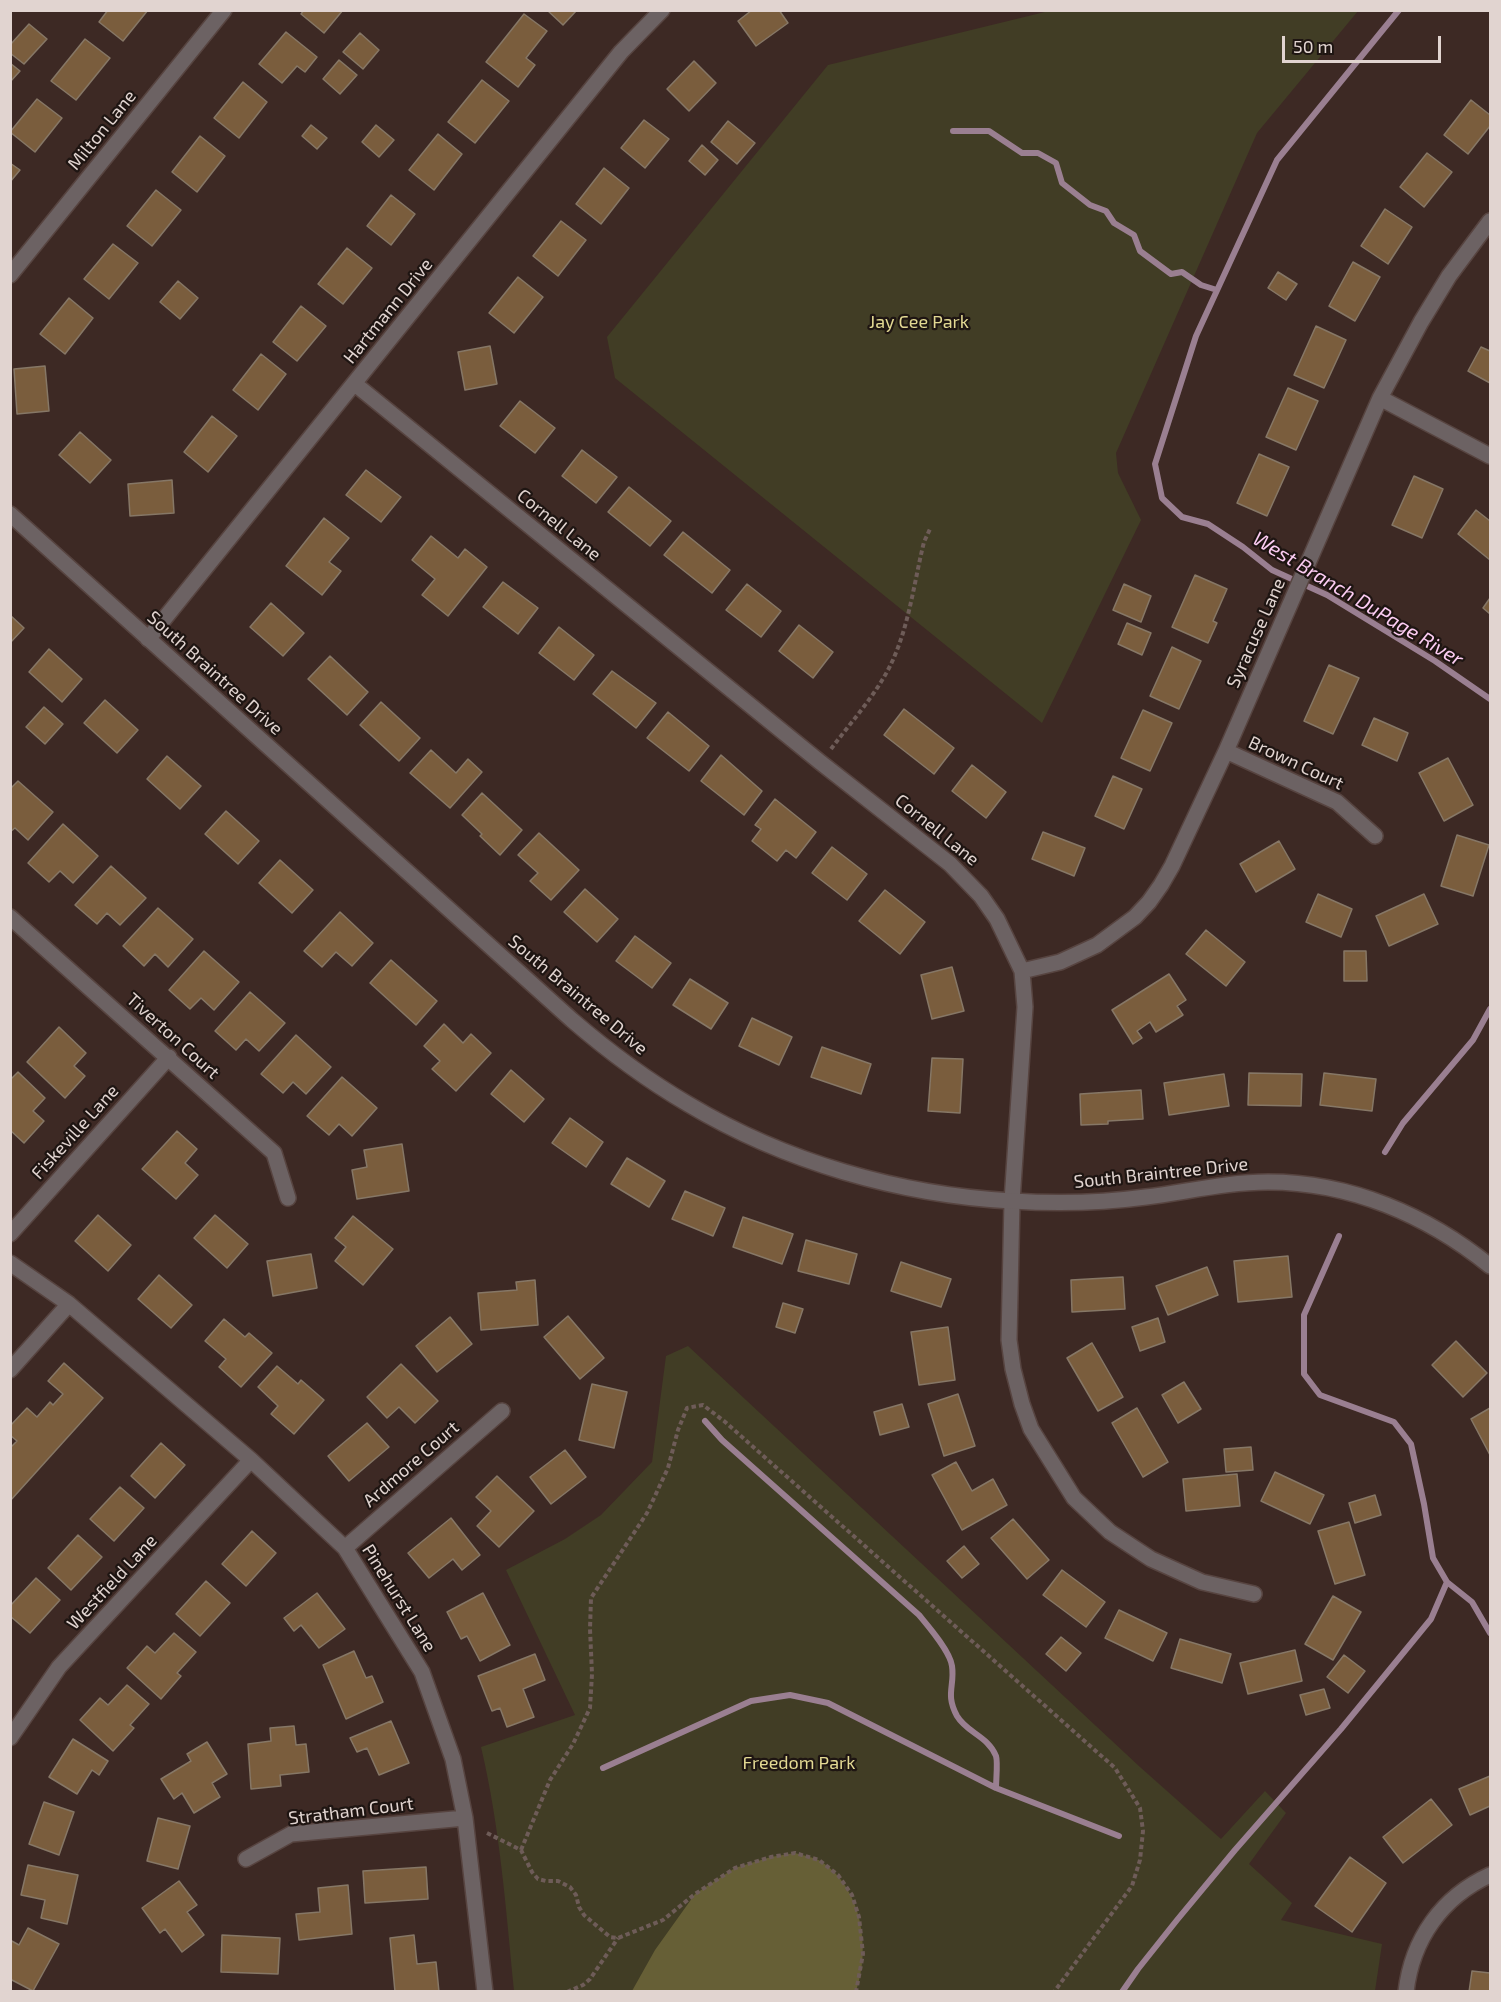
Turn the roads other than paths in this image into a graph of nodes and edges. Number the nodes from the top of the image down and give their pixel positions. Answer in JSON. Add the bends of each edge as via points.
{"nodes":[{"id":1,"x":224,"y":10,"type":"edge"},
{"id":2,"x":662,"y":10,"type":"edge"},
{"id":3,"x":1491,"y":221,"type":"edge"},
{"id":4,"x":10,"y":275,"type":"edge"},
{"id":5,"x":355,"y":384,"type":"junction"},
{"id":6,"x":1380,"y":398,"type":"junction"},
{"id":7,"x":1491,"y":456,"type":"edge"},
{"id":8,"x":10,"y":514,"type":"edge"},
{"id":9,"x":148,"y":639,"type":"junction"},
{"id":10,"x":1226,"y":751,"type":"junction"},
{"id":11,"x":1375,"y":836,"type":"dead end"},
{"id":12,"x":10,"y":917,"type":"edge"},
{"id":13,"x":1022,"y":971,"type":"junction"},
{"id":14,"x":169,"y":1057,"type":"junction"},
{"id":15,"x":288,"y":1198,"type":"dead end"},
{"id":16,"x":1012,"y":1201,"type":"junction"},
{"id":17,"x":10,"y":1234,"type":"edge"},
{"id":18,"x":10,"y":1263,"type":"edge"},
{"id":19,"x":1491,"y":1266,"type":"edge"},
{"id":20,"x":69,"y":1304,"type":"junction"},
{"id":21,"x":10,"y":1370,"type":"edge"},
{"id":22,"x":502,"y":1411,"type":"dead end"},
{"id":23,"x":251,"y":1460,"type":"junction"},
{"id":24,"x":345,"y":1548,"type":"junction"},
{"id":25,"x":1254,"y":1594,"type":"dead end"},
{"id":26,"x":10,"y":1738,"type":"edge"},
{"id":27,"x":465,"y":1818,"type":"junction"},
{"id":28,"x":246,"y":1859,"type":"dead end"},
{"id":29,"x":1491,"y":1875,"type":"edge"},
{"id":30,"x":485,"y":1992,"type":"edge"},
{"id":31,"x":1406,"y":1992,"type":"edge"}],
"edges":[{"from":1,"to":4,"type":"street","name":"Milton Lane"},
{"from":2,"to":5,"type":"street","name":"Hartmann Drive","via":[[621,52]]},
{"from":3,"to":6,"type":"street","name":"Syracuse Lane","via":[[1449,276]]},
{"from":5,"to":9,"type":"street","name":"Hartmann Drive"},
{"from":5,"to":13,"type":"street","name":"Cornell Lane","via":[[950,864],[997,919]]},
{"from":6,"to":7,"type":"street"},
{"from":6,"to":10,"type":"street","name":"Syracuse Lane"},
{"from":8,"to":9,"type":"street","name":"South Braintree Drive"},
{"from":9,"to":16,"type":"street","name":"South Braintree Drive","via":[[572,1020],[653,1083],[743,1132],[797,1156],[902,1187]]},
{"from":10,"to":11,"type":"street","name":"Brown Court","via":[[1338,802]]},
{"from":10,"to":13,"type":"street","name":"Syracuse Lane","via":[[1172,866],[1149,902],[1117,932],[1079,955]]},
{"from":12,"to":14,"type":"street","name":"Tiverton Court"},
{"from":13,"to":16,"type":"street","name":"Cornell Lane","via":[[1025,1007]]},
{"from":14,"to":15,"type":"street","name":"Tiverton Court","via":[[274,1153]]},
{"from":14,"to":17,"type":"street","name":"Fiskeville Lane"},
{"from":16,"to":19,"type":"street","name":"South Braintree Drive","via":[[1110,1201],[1266,1182],[1321,1185],[1383,1202],[1446,1234]]},
{"from":16,"to":25,"type":"street","name":"Cornell Lane","via":[[1009,1340],[1013,1370],[1032,1429],[1074,1498],[1110,1532],[1151,1559],[1202,1582]]},
{"from":18,"to":20,"type":"street","name":"Pinehurst Lane"},
{"from":20,"to":21,"type":"street"},
{"from":20,"to":23,"type":"street","name":"Pinehurst Lane"},
{"from":22,"to":24,"type":"street","name":"Ardmore Court"},
{"from":23,"to":24,"type":"street","name":"Pinehurst Lane"},
{"from":23,"to":26,"type":"street","name":"Westfield Lane","via":[[59,1667]]},
{"from":24,"to":27,"type":"street","name":"Pinehurst Lane","via":[[422,1672],[453,1759]]},
{"from":27,"to":28,"type":"street","name":"Stratham Court","via":[[291,1834]]},
{"from":27,"to":30,"type":"street","name":"Pinehurst Lane"},
{"from":29,"to":31,"type":"street","via":[[1464,1890],[1436,1916],[1415,1954]]}]}
